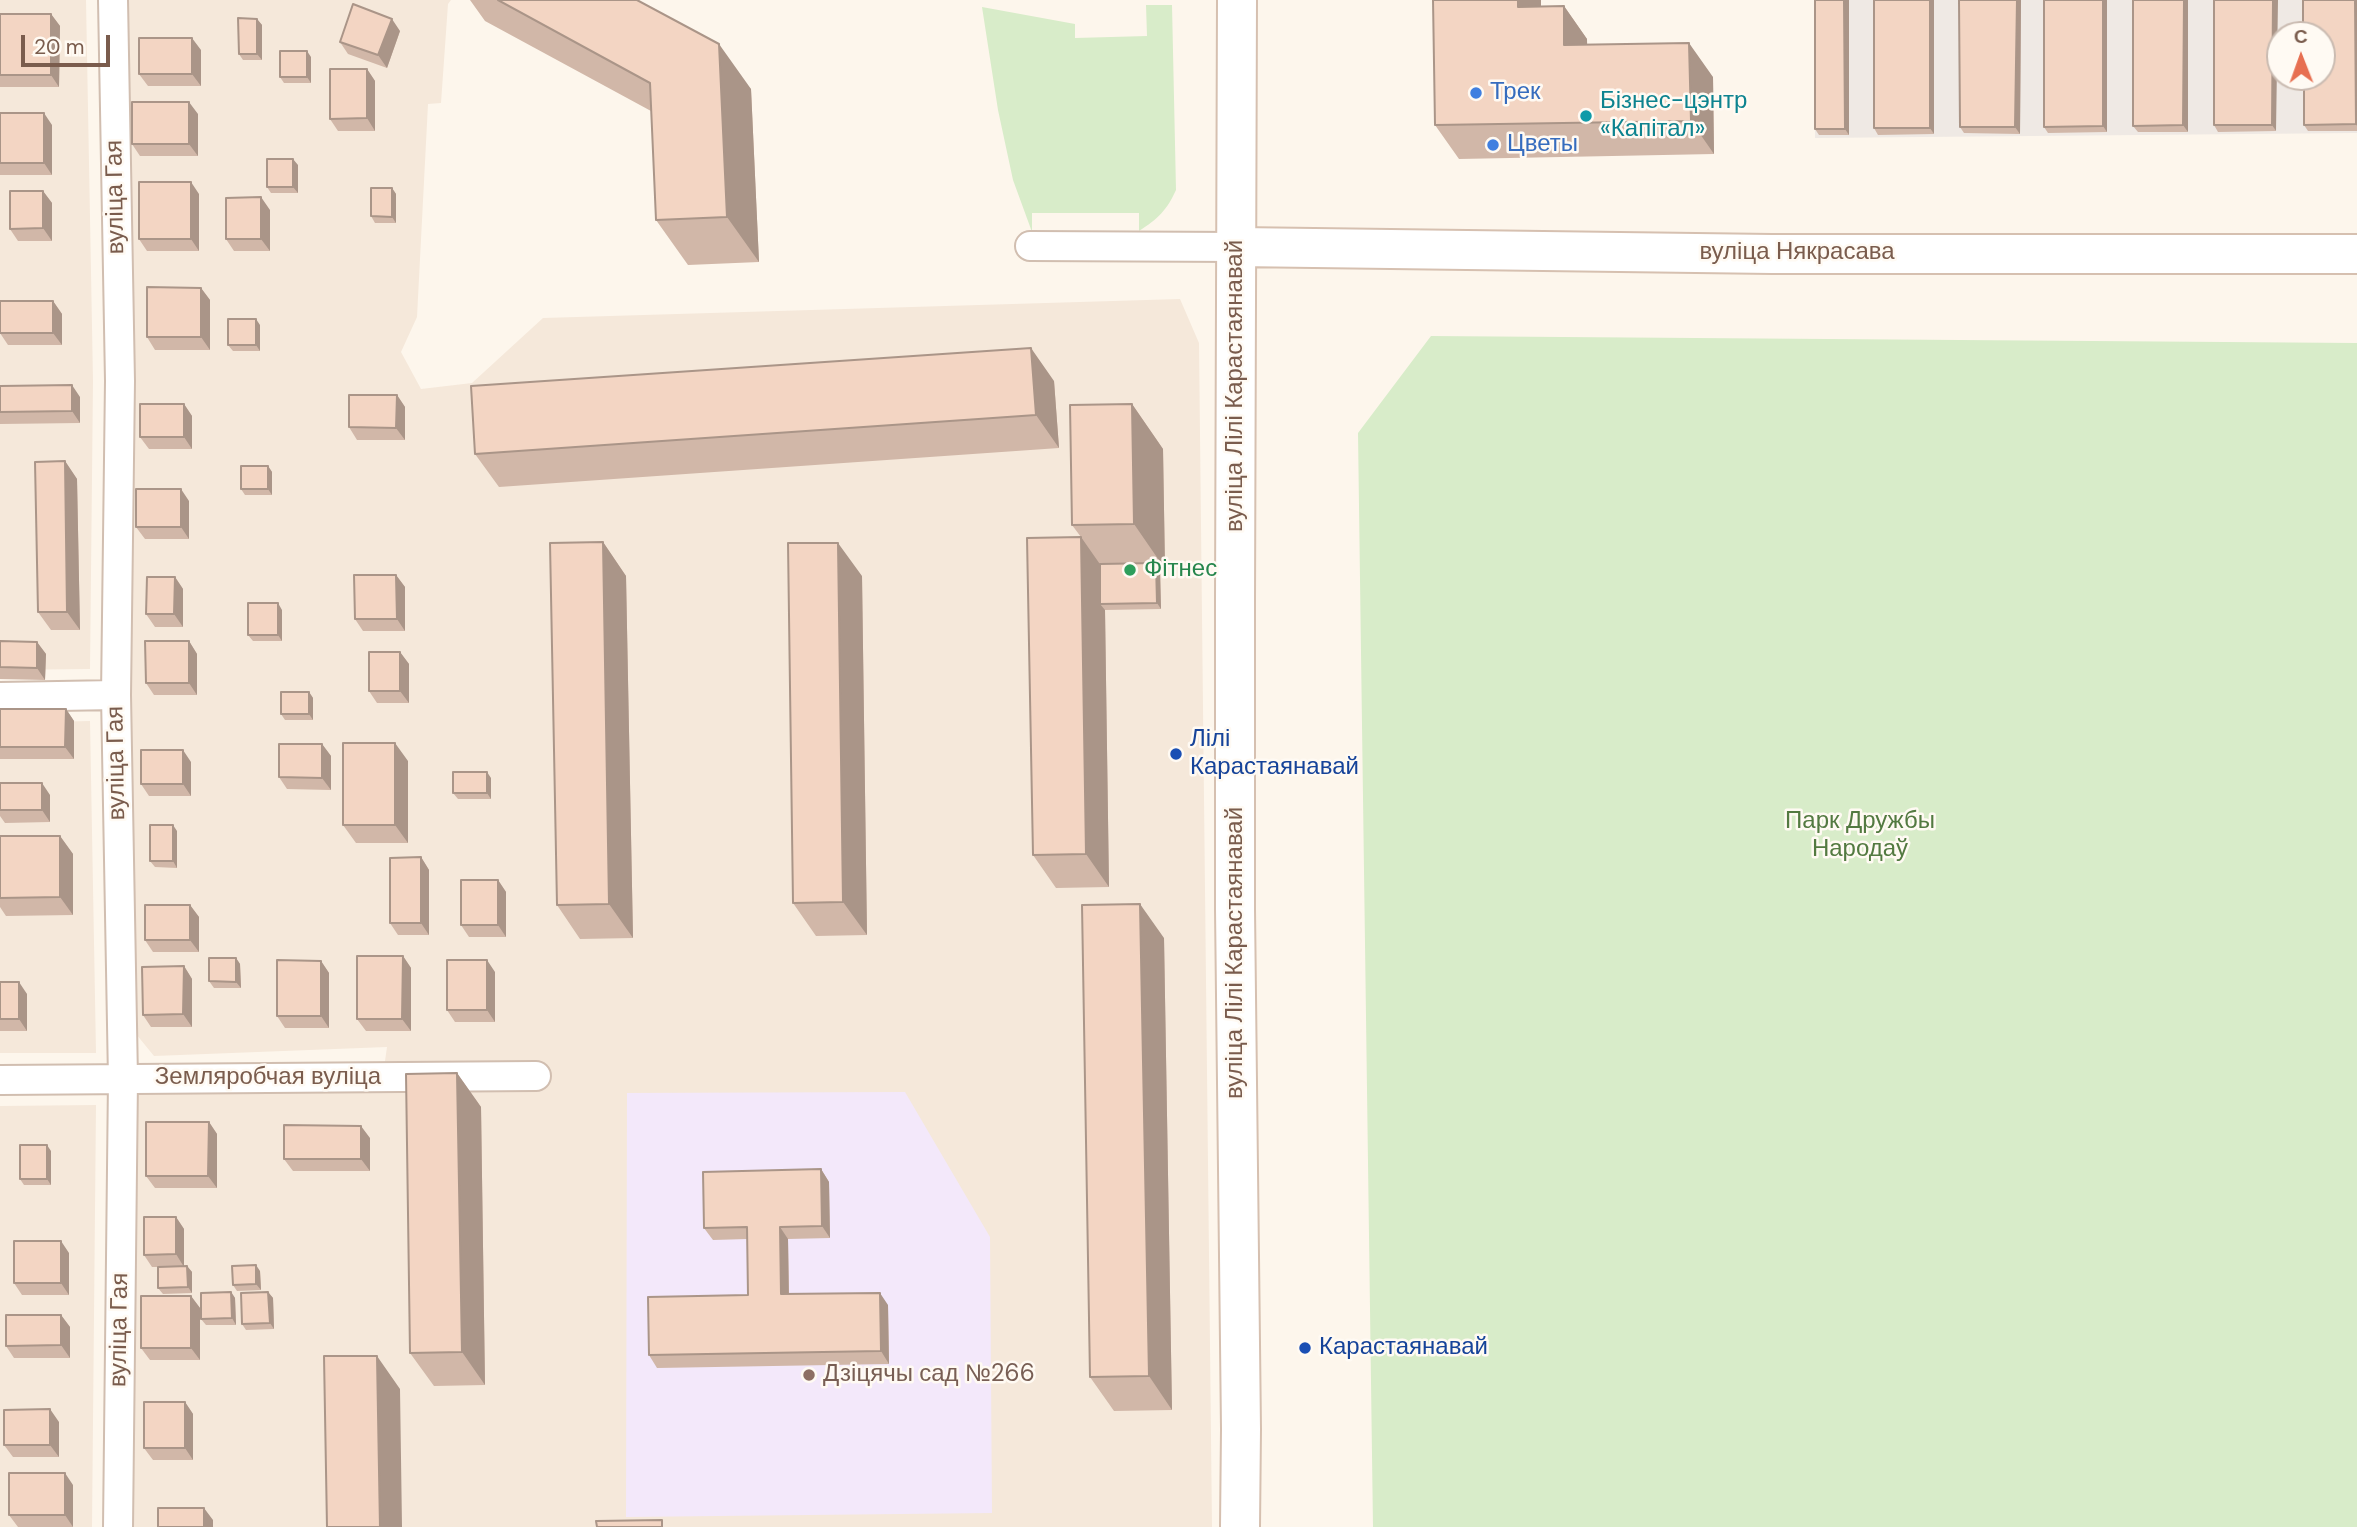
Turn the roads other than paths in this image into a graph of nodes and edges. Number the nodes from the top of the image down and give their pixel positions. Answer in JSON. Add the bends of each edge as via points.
{"nodes":[{"id":1,"x":113,"y":0,"type":"edge"},
{"id":2,"x":1237,"y":0,"type":"edge"},
{"id":3,"x":1030,"y":246,"type":"dead end"},
{"id":4,"x":1238,"y":247,"type":"junction"},
{"id":5,"x":2357,"y":254,"type":"edge"},
{"id":6,"x":116,"y":695,"type":"junction"},
{"id":7,"x":0,"y":696,"type":"edge"},
{"id":8,"x":536,"y":1076,"type":"dead end"},
{"id":9,"x":123,"y":1079,"type":"junction"},
{"id":10,"x":0,"y":1080,"type":"edge"},
{"id":11,"x":118,"y":1527,"type":"edge"},
{"id":12,"x":1240,"y":1527,"type":"edge"}],
"edges":[{"from":1,"to":6,"type":"street","name":"вуліца Гая","via":[[120,381]]},
{"from":2,"to":4,"type":"main road","name":"вуліца Лілі Карастаянавай"},
{"from":3,"to":4,"type":"street"},
{"from":4,"to":5,"type":"main road","name":"вуліца Някрасава","via":[[1772,254]]},
{"from":4,"to":12,"type":"main road","name":"вуліца Лілі Карастаянавай","via":[[1235,627]]},
{"from":6,"to":7,"type":"street"},
{"from":6,"to":9,"type":"street","name":"вуліца Гая"},
{"from":8,"to":9,"type":"street","name":"Земляробчая вуліца"},
{"from":9,"to":10,"type":"street","name":"Земляробчая вуліца"},
{"from":9,"to":11,"type":"street","name":"вуліца Гая"}]}
